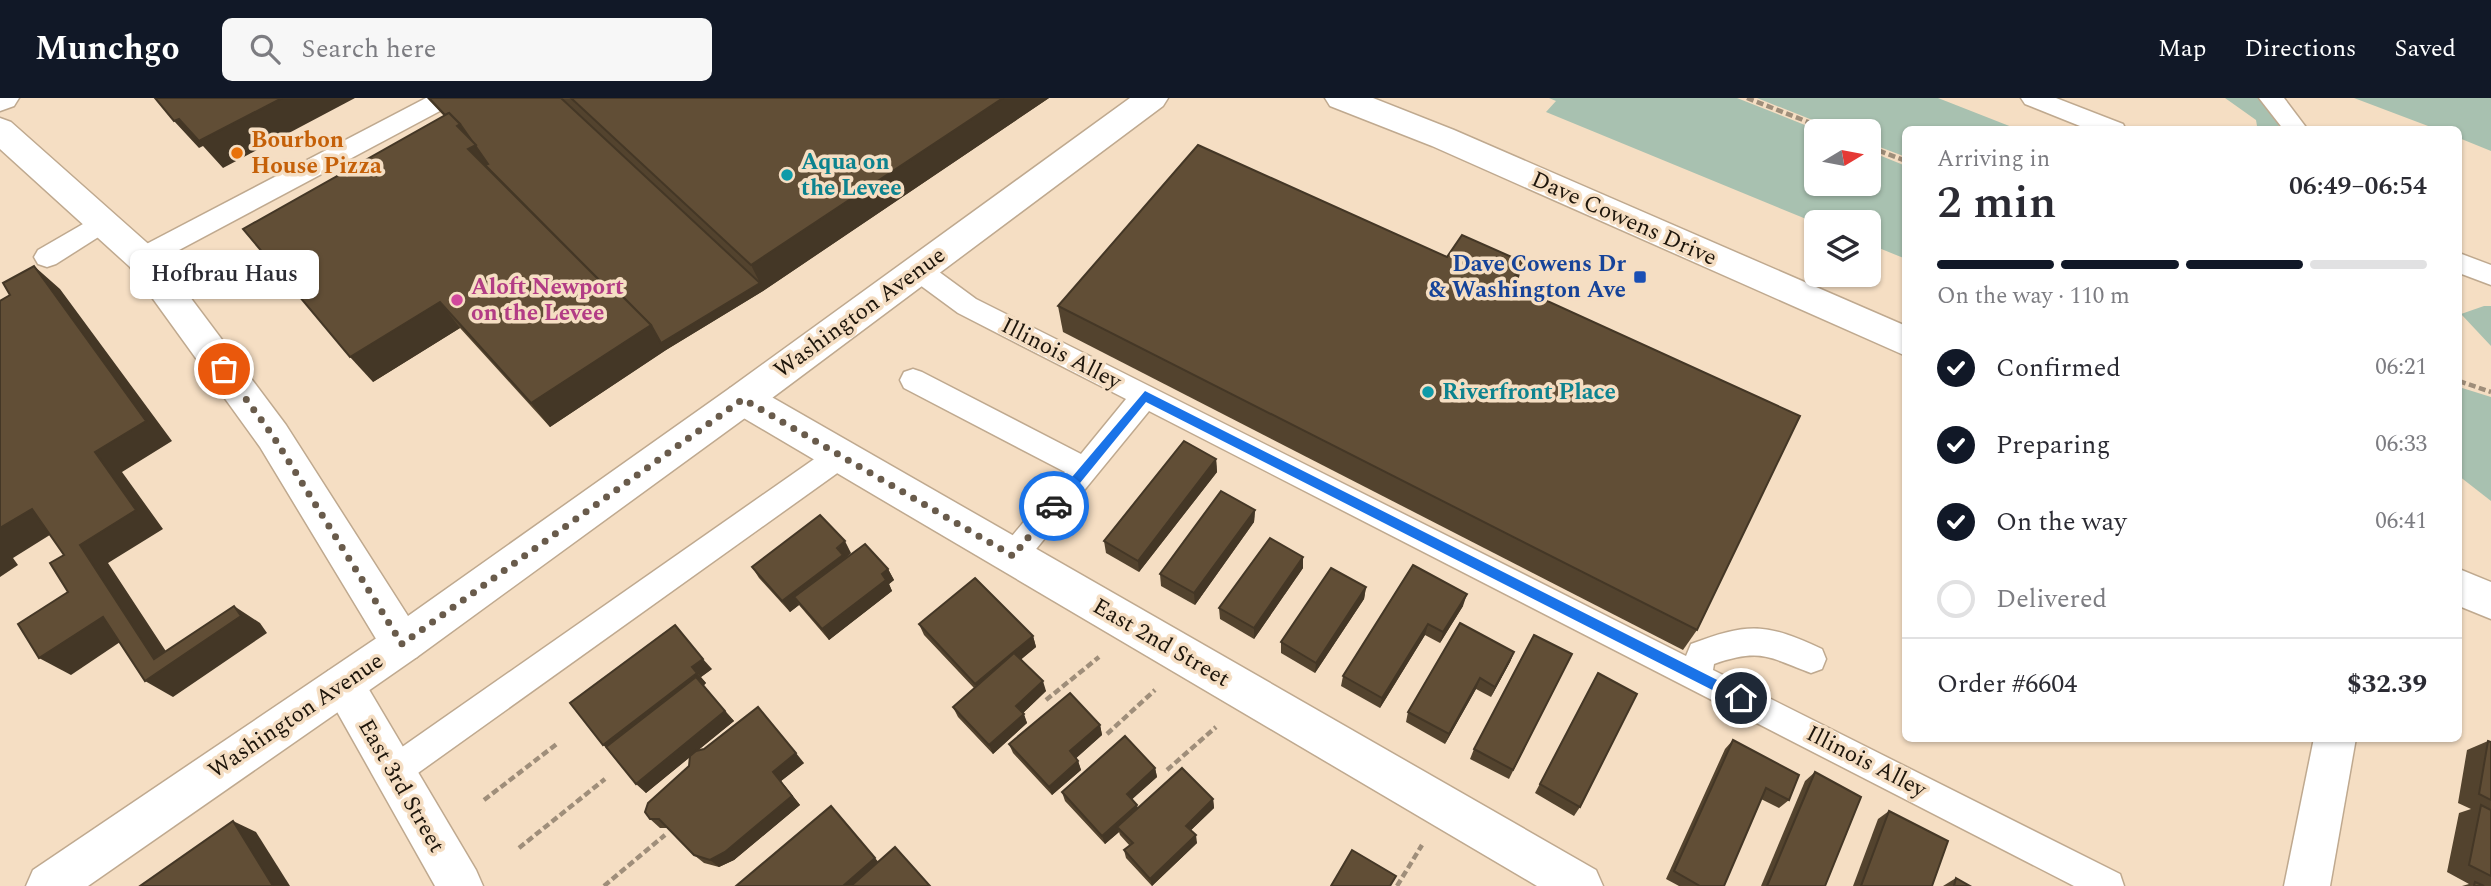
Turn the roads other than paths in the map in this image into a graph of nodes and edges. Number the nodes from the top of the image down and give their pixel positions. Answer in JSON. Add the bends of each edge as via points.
{"nodes":[{"id":1,"x":444,"y":98,"type":"edge"},
{"id":2,"x":1152,"y":98,"type":"edge"},
{"id":3,"x":1342,"y":98,"type":"edge"},
{"id":4,"x":2033,"y":98,"type":"edge"},
{"id":5,"x":2271,"y":98,"type":"edge"},
{"id":6,"x":2105,"y":126,"type":"edge"},
{"id":7,"x":2294,"y":126,"type":"edge"},
{"id":8,"x":0,"y":130,"type":"edge"},
{"id":9,"x":102,"y":222,"type":"junction"},
{"id":10,"x":47,"y":257,"type":"dead end"},
{"id":11,"x":142,"y":258,"type":"junction"},
{"id":12,"x":2462,"y":264,"type":"edge"},
{"id":13,"x":918,"y":270,"type":"junction"},
{"id":14,"x":2491,"y":275,"type":"edge"},
{"id":15,"x":1902,"y":340,"type":"edge"},
{"id":16,"x":913,"y":380,"type":"dead end"},
{"id":17,"x":1145,"y":396,"type":"junction"},
{"id":18,"x":743,"y":399,"type":"junction"},
{"id":19,"x":840,"y":456,"type":"junction"},
{"id":20,"x":1085,"y":468,"type":"junction"},
{"id":21,"x":1013,"y":556,"type":"junction"},
{"id":22,"x":2462,"y":588,"type":"edge"},
{"id":23,"x":2491,"y":601,"type":"edge"},
{"id":24,"x":402,"y":644,"type":"junction"},
{"id":25,"x":1811,"y":659,"type":"dead end"},
{"id":26,"x":1696,"y":675,"type":"junction"},
{"id":27,"x":343,"y":685,"type":"junction"},
{"id":28,"x":2334,"y":742,"type":"edge"},
{"id":29,"x":393,"y":772,"type":"junction"},
{"id":30,"x":49,"y":886,"type":"edge"},
{"id":31,"x":460,"y":886,"type":"edge"},
{"id":32,"x":1580,"y":886,"type":"edge"},
{"id":33,"x":2108,"y":886,"type":"edge"},
{"id":34,"x":2307,"y":886,"type":"edge"}],
"edges":[{"from":1,"to":11,"type":"lane"},
{"from":2,"to":13,"type":"main road","name":"Washington Avenue"},
{"from":3,"to":15,"type":"main road","name":"Dave Cowens Drive"},
{"from":4,"to":6,"type":"lane"},
{"from":5,"to":7,"type":"lane"},
{"from":8,"to":9,"type":"main road"},
{"from":9,"to":10,"type":"lane"},
{"from":9,"to":11,"type":"main road"},
{"from":11,"to":24,"type":"main road","via":[[273,436]]},
{"from":12,"to":14,"type":"lane"},
{"from":13,"to":17,"type":"lane","name":"Illinois Alley","via":[[967,306]]},
{"from":13,"to":18,"type":"main road","name":"Washington Avenue"},
{"from":16,"to":20,"type":"lane"},
{"from":17,"to":20,"type":"lane"},
{"from":17,"to":26,"type":"lane","name":"Illinois Alley"},
{"from":18,"to":19,"type":"main road","name":"East 2nd Street"},
{"from":18,"to":24,"type":"main road","name":"Washington Avenue"},
{"from":19,"to":21,"type":"main road","name":"East 2nd Street"},
{"from":19,"to":29,"type":"lane"},
{"from":20,"to":21,"type":"lane"},
{"from":21,"to":32,"type":"main road","name":"East 2nd Street"},
{"from":22,"to":23,"type":"main road"},
{"from":24,"to":27,"type":"main road","name":"Washington Avenue"},
{"from":25,"to":26,"type":"lane","via":[[1773,640],[1745,639],[1702,654]]},
{"from":26,"to":33,"type":"lane","name":"Illinois Alley"},
{"from":27,"to":29,"type":"main road","name":"East 3rd Street"},
{"from":27,"to":30,"type":"main road","name":"Washington Avenue"},
{"from":28,"to":34,"type":"main road"},
{"from":29,"to":31,"type":"main road","name":"East 3rd Street"}]}
